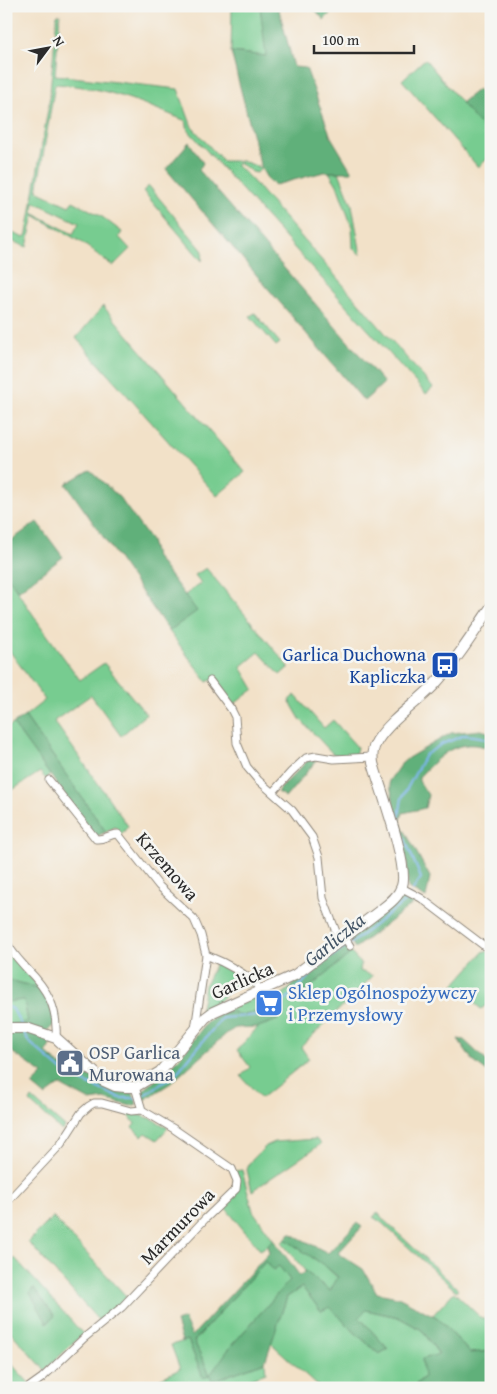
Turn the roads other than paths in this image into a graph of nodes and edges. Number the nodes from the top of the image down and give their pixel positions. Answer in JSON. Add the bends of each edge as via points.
{"nodes":[{"id":1,"x":491,"y":608,"type":"edge"},
{"id":2,"x":210,"y":681,"type":"dead end"},
{"id":3,"x":372,"y":756,"type":"junction"},
{"id":4,"x":49,"y":780,"type":"dead end"},
{"id":5,"x":273,"y":792,"type":"junction"},
{"id":6,"x":408,"y":891,"type":"junction"},
{"id":7,"x":6,"y":941,"type":"edge"},
{"id":8,"x":345,"y":942,"type":"junction"},
{"id":9,"x":491,"y":948,"type":"edge"},
{"id":10,"x":206,"y":955,"type":"junction"},
{"id":11,"x":260,"y":990,"type":"junction"},
{"id":12,"x":6,"y":1028,"type":"edge"},
{"id":13,"x":194,"y":1032,"type":"junction"},
{"id":14,"x":56,"y":1038,"type":"junction"},
{"id":15,"x":136,"y":1090,"type":"junction"},
{"id":16,"x":141,"y":1107,"type":"junction"},
{"id":17,"x":6,"y":1203,"type":"edge"},
{"id":18,"x":28,"y":1388,"type":"edge"}],
"edges":[{"from":1,"to":3,"type":"street","via":[[444,674],[382,736]]},
{"from":2,"to":5,"type":"street","via":[[235,717],[237,743],[244,762]]},
{"from":3,"to":5,"type":"street","via":[[306,758]]},
{"from":3,"to":6,"type":"street"},
{"from":4,"to":10,"type":"street","name":"Krzemowa","via":[[96,839],[102,840],[113,834],[122,838],[159,886],[194,919]]},
{"from":5,"to":8,"type":"street","via":[[292,810],[312,837],[319,857],[323,898]]},
{"from":6,"to":8,"type":"street","name":"Garlicka","via":[[394,898]]},
{"from":6,"to":9,"type":"street"},
{"from":7,"to":14,"type":"street","via":[[50,997],[55,1010]]},
{"from":8,"to":11,"type":"street","name":"Garlicka","via":[[295,975]]},
{"from":10,"to":11,"type":"street","via":[[256,982]]},
{"from":10,"to":13,"type":"street","name":"Krzemowa"},
{"from":11,"to":13,"type":"street","name":"Garlicka","via":[[213,1012]]},
{"from":12,"to":14,"type":"street","via":[[22,1027]]},
{"from":13,"to":15,"type":"street","name":"Garlicka","via":[[160,1072]]},
{"from":14,"to":15,"type":"street","via":[[104,1081]]},
{"from":15,"to":16,"type":"street"},
{"from":16,"to":17,"type":"street","via":[[131,1111],[102,1103],[89,1106],[61,1144]]},
{"from":16,"to":18,"type":"street","name":"Marmurowa","via":[[232,1169],[237,1181],[236,1189],[122,1307]]}]}
